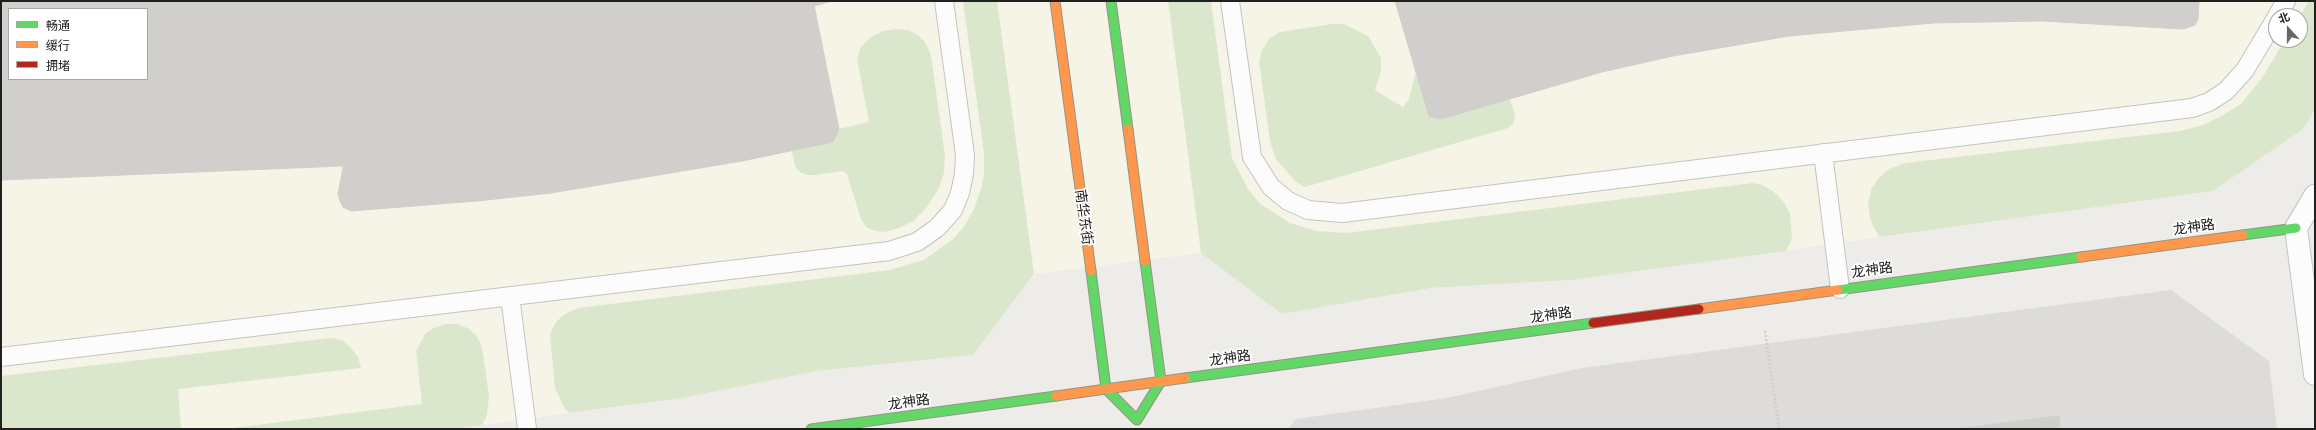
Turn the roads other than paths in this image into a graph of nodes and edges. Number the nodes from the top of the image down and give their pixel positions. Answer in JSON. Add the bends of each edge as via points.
{"nodes":[{"id":1,"x":944,"y":1,"type":"edge"},
{"id":2,"x":1055,"y":1,"type":"edge"},
{"id":3,"x":1111,"y":1,"type":"edge"},
{"id":4,"x":1230,"y":1,"type":"edge"},
{"id":5,"x":2268,"y":32,"type":"edge"},
{"id":6,"x":1823,"y":154,"type":"junction"},
{"id":7,"x":2315,"y":196,"type":"edge"},
{"id":8,"x":2296,"y":228,"type":"junction"},
{"id":9,"x":1840,"y":289,"type":"junction"},
{"id":10,"x":510,"y":296,"type":"junction"},
{"id":11,"x":1,"y":357,"type":"edge"},
{"id":12,"x":2315,"y":374,"type":"edge"},
{"id":13,"x":1161,"y":381,"type":"junction"},
{"id":14,"x":1106,"y":389,"type":"junction"},
{"id":15,"x":1138,"y":424,"type":"edge"},
{"id":16,"x":528,"y":429,"type":"edge"},
{"id":17,"x":811,"y":429,"type":"edge"}],
"edges":[{"from":1,"to":10,"type":"lane","via":[[965,155],[964,174],[953,210],[937,228],[917,242],[890,251]]},
{"from":2,"to":14,"type":"street","name":"南华东街"},
{"from":3,"to":13,"type":"street"},
{"from":4,"to":6,"type":"lane","via":[[1252,157],[1271,186],[1288,202],[1308,210],[1342,213]]},
{"from":5,"to":6,"type":"lane","via":[[2245,70],[2226,91],[2209,102],[2192,108]]},
{"from":6,"to":9,"type":"lane"},
{"from":7,"to":8,"type":"street"},
{"from":8,"to":9,"type":"street","name":"龙神路"},
{"from":8,"to":12,"type":"street"},
{"from":9,"to":13,"type":"street","name":"龙神路"},
{"from":10,"to":11,"type":"lane"},
{"from":10,"to":16,"type":"lane"},
{"from":13,"to":14,"type":"street","name":"龙神路"},
{"from":13,"to":15,"type":"street"},
{"from":14,"to":15,"type":"street"},
{"from":14,"to":17,"type":"street","name":"龙神路"}]}
